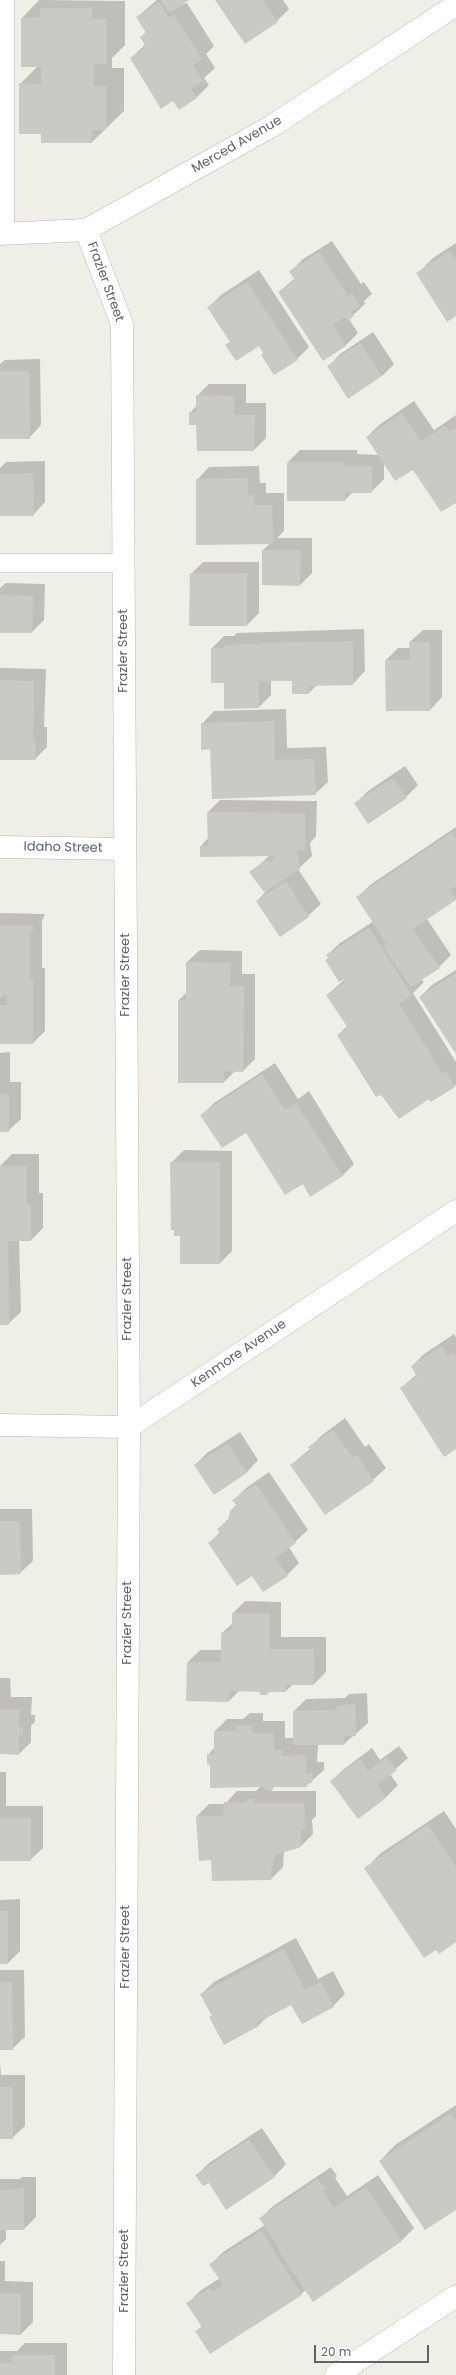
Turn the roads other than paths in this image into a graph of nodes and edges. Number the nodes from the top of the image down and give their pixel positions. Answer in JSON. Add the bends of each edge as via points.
{"nodes":[{"id":1,"x":5,"y":0,"type":"edge"},
{"id":2,"x":456,"y":5,"type":"edge"},
{"id":3,"x":86,"y":230,"type":"junction"},
{"id":4,"x":2,"y":234,"type":"edge"},
{"id":5,"x":0,"y":563,"type":"edge"},
{"id":6,"x":124,"y":563,"type":"junction"},
{"id":7,"x":0,"y":847,"type":"edge"},
{"id":8,"x":125,"y":849,"type":"junction"},
{"id":9,"x":456,"y":1211,"type":"edge"},
{"id":10,"x":0,"y":1425,"type":"edge"},
{"id":11,"x":129,"y":1427,"type":"junction"},
{"id":12,"x":456,"y":2296,"type":"edge"},
{"id":13,"x":124,"y":2375,"type":"edge"},
{"id":14,"x":336,"y":2375,"type":"edge"}],
"edges":[{"from":1,"to":4,"type":"lane"},
{"from":2,"to":3,"type":"street","name":"Merced Avenue","via":[[272,126]]},
{"from":3,"to":4,"type":"street","name":"Merced Avenue"},
{"from":3,"to":6,"type":"street","name":"Frazier Street","via":[[122,324]]},
{"from":5,"to":6,"type":"lane"},
{"from":6,"to":8,"type":"street","name":"Frazier Street"},
{"from":7,"to":8,"type":"street","name":"Idaho Street"},
{"from":8,"to":11,"type":"street","name":"Frazier Street"},
{"from":9,"to":11,"type":"street","name":"Kenmore Avenue"},
{"from":10,"to":11,"type":"street"},
{"from":11,"to":13,"type":"street","name":"Frazier Street"},
{"from":12,"to":14,"type":"street"}]}
